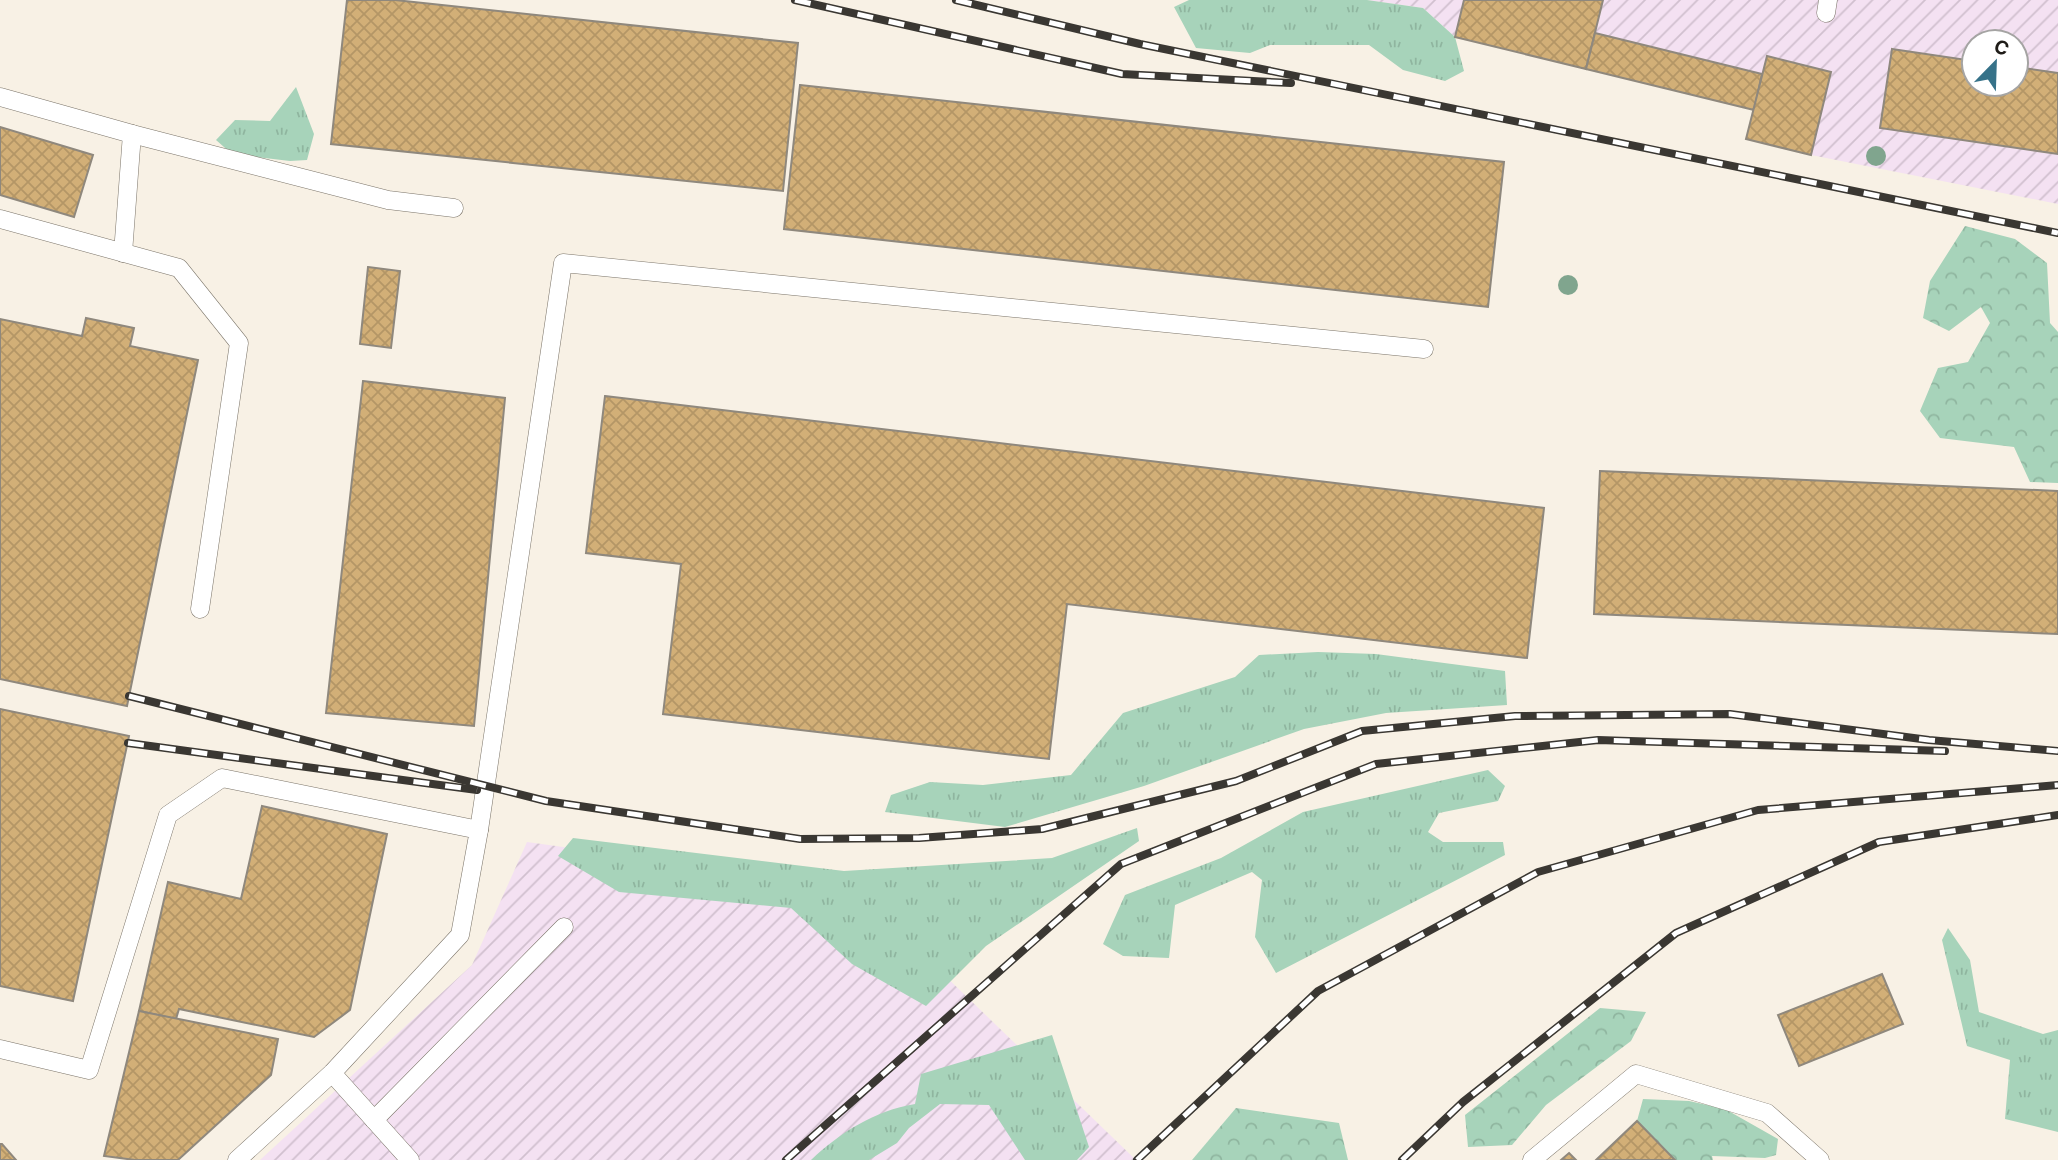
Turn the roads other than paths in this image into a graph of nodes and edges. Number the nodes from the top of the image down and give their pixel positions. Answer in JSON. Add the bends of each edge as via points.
{"nodes":[{"id":1,"x":0,"y":97,"type":"edge"},
{"id":2,"x":132,"y":134,"type":"junction"},
{"id":3,"x":454,"y":208,"type":"dead end"},
{"id":4,"x":0,"y":219,"type":"edge"},
{"id":5,"x":123,"y":253,"type":"junction"},
{"id":6,"x":1424,"y":349,"type":"dead end"},
{"id":7,"x":200,"y":609,"type":"dead end"},
{"id":8,"x":479,"y":830,"type":"junction"},
{"id":9,"x":564,"y":927,"type":"dead end"},
{"id":10,"x":0,"y":1049,"type":"edge"},
{"id":11,"x":332,"y":1073,"type":"junction"},
{"id":12,"x":374,"y":1119,"type":"junction"},
{"id":13,"x":237,"y":1160,"type":"edge"},
{"id":14,"x":410,"y":1160,"type":"edge"},
{"id":15,"x":1532,"y":1160,"type":"edge"},
{"id":16,"x":1820,"y":1160,"type":"edge"}],
"edges":[{"from":1,"to":2,"type":"lane"},
{"from":2,"to":3,"type":"lane","via":[[388,200]]},
{"from":2,"to":5,"type":"lane"},
{"from":4,"to":5,"type":"lane"},
{"from":5,"to":7,"type":"lane","via":[[179,268],[239,343]]},
{"from":6,"to":8,"type":"lane","via":[[563,263]]},
{"from":8,"to":10,"type":"lane","via":[[222,778],[167,815],[89,1070]]},
{"from":8,"to":11,"type":"lane","via":[[460,935]]},
{"from":9,"to":12,"type":"lane"},
{"from":11,"to":12,"type":"lane"},
{"from":11,"to":13,"type":"lane"},
{"from":12,"to":14,"type":"lane"},
{"from":15,"to":16,"type":"lane","via":[[1636,1074],[1767,1113]]}]}
